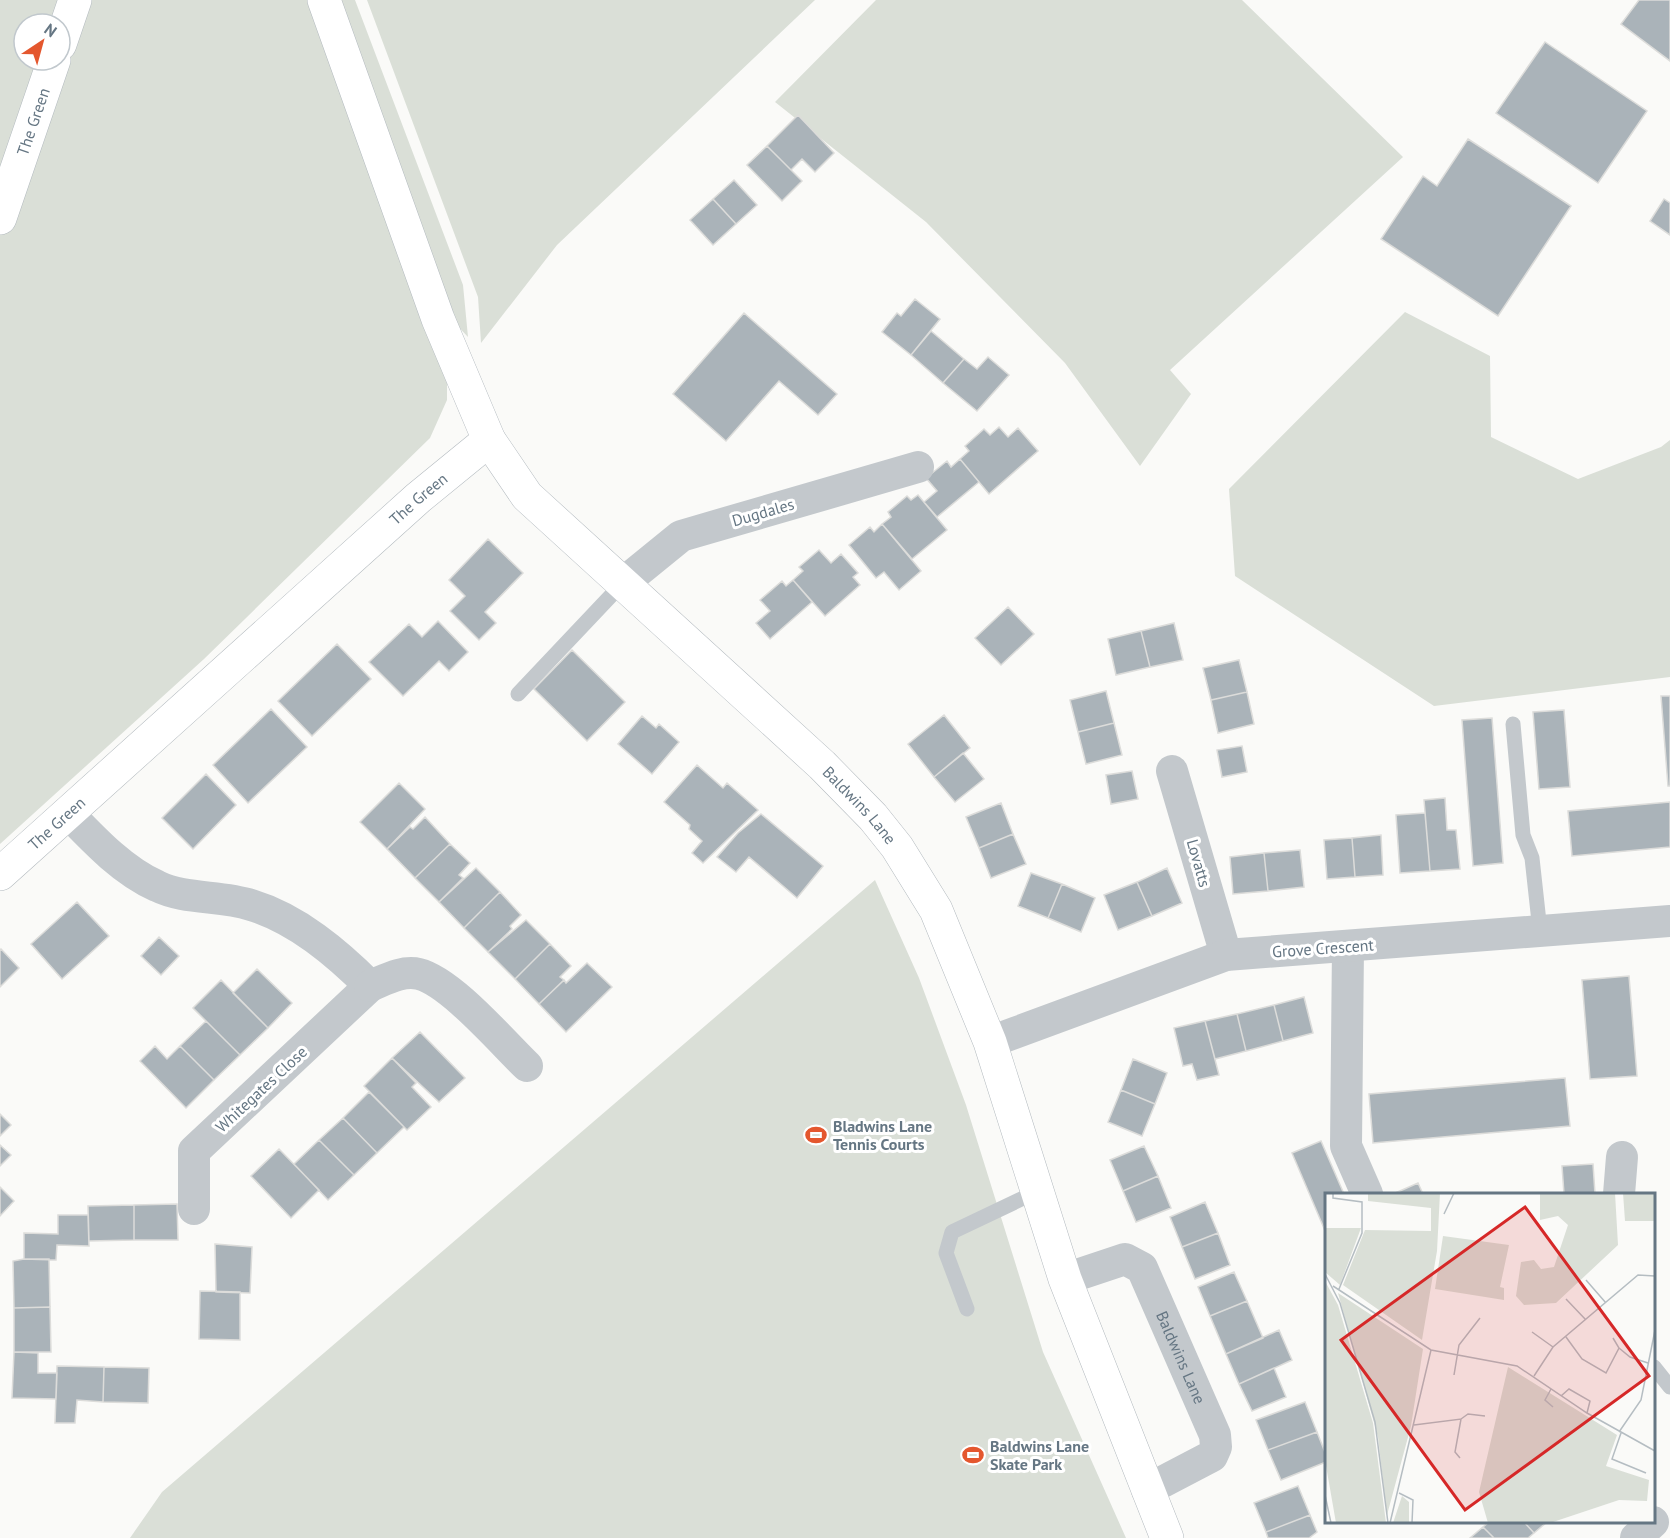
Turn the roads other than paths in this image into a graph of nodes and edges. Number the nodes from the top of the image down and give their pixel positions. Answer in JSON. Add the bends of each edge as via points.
{"nodes":[{"id":1,"x":324,"y":0,"type":"edge"},
{"id":2,"x":50,"y":72,"type":"edge"},
{"id":3,"x":0,"y":218,"type":"edge"},
{"id":4,"x":489,"y":441,"type":"junction"},
{"id":5,"x":918,"y":467,"type":"dead end"},
{"id":6,"x":622,"y":584,"type":"junction"},
{"id":7,"x":518,"y":694,"type":"dead end"},
{"id":8,"x":1513,"y":724,"type":"dead end"},
{"id":9,"x":1172,"y":771,"type":"dead end"},
{"id":10,"x":69,"y":814,"type":"junction"},
{"id":11,"x":0,"y":874,"type":"edge"},
{"id":12,"x":1670,"y":921,"type":"edge"},
{"id":13,"x":1540,"y":931,"type":"junction"},
{"id":14,"x":1348,"y":946,"type":"junction"},
{"id":15,"x":1226,"y":955,"type":"junction"},
{"id":16,"x":370,"y":986,"type":"junction"},
{"id":17,"x":990,"y":1042,"type":"junction"},
{"id":18,"x":527,"y":1066,"type":"dead end"},
{"id":19,"x":1622,"y":1157,"type":"dead end"},
{"id":20,"x":1036,"y":1192,"type":"junction"},
{"id":21,"x":1367,"y":1193,"type":"edge"},
{"id":22,"x":1619,"y":1193,"type":"edge"},
{"id":23,"x":194,"y":1209,"type":"dead end"},
{"id":24,"x":1065,"y":1279,"type":"junction"},
{"id":25,"x":967,"y":1310,"type":"dead end"},
{"id":26,"x":1655,"y":1369,"type":"edge"},
{"id":27,"x":1670,"y":1387,"type":"edge"},
{"id":28,"x":1147,"y":1490,"type":"junction"},
{"id":29,"x":1670,"y":1506,"type":"edge"},
{"id":30,"x":1655,"y":1519,"type":"edge"},
{"id":31,"x":1651,"y":1523,"type":"edge"},
{"id":32,"x":1167,"y":1538,"type":"edge"},
{"id":33,"x":1636,"y":1538,"type":"edge"}],
"edges":[{"from":1,"to":4,"type":"street","via":[[438,319]]},
{"from":2,"to":3,"type":"street","name":"The Green"},
{"from":4,"to":6,"type":"street","name":"Baldwins Lane","via":[[527,496]]},
{"from":4,"to":10,"type":"street","name":"The Green","via":[[418,498]]},
{"from":5,"to":6,"type":"street","name":"Dugdales","via":[[681,536]]},
{"from":6,"to":7,"type":"lane"},
{"from":6,"to":17,"type":"street","name":"Baldwins Lane","via":[[822,765],[897,847],[936,910]]},
{"from":8,"to":13,"type":"lane","via":[[1523,835],[1532,858]]},
{"from":9,"to":15,"type":"street","name":"Lovatts"},
{"from":10,"to":11,"type":"street","name":"The Green"},
{"from":10,"to":16,"type":"street","via":[[126,866],[157,887],[250,904],[276,916],[314,937]]},
{"from":12,"to":13,"type":"street","name":"Grove Crescent"},
{"from":13,"to":14,"type":"street","name":"Grove Crescent"},
{"from":14,"to":15,"type":"street","name":"Grove Crescent"},
{"from":14,"to":21,"type":"street","via":[[1346,1146]]},
{"from":15,"to":17,"type":"street","name":"Grove Crescent"},
{"from":16,"to":18,"type":"street","name":"Whitegates Close","via":[[398,974],[418,974],[435,982]]},
{"from":16,"to":23,"type":"street","name":"Whitegates Close","via":[[194,1151]]},
{"from":17,"to":20,"type":"street","name":"Baldwins Lane"},
{"from":19,"to":22,"type":"street"},
{"from":20,"to":24,"type":"street","name":"Baldwins Lane"},
{"from":20,"to":25,"type":"lane","via":[[952,1232],[946,1253]]},
{"from":24,"to":28,"type":"street","name":"Baldwins Lane"},
{"from":24,"to":28,"type":"street","name":"Baldwins Lane","via":[[1125,1259],[1142,1268],[1215,1435],[1212,1456]]},
{"from":26,"to":27,"type":"lane"},
{"from":28,"to":32,"type":"street","name":"Baldwins Lane"},
{"from":29,"to":30,"type":"street"},
{"from":31,"to":33,"type":"street"}]}
